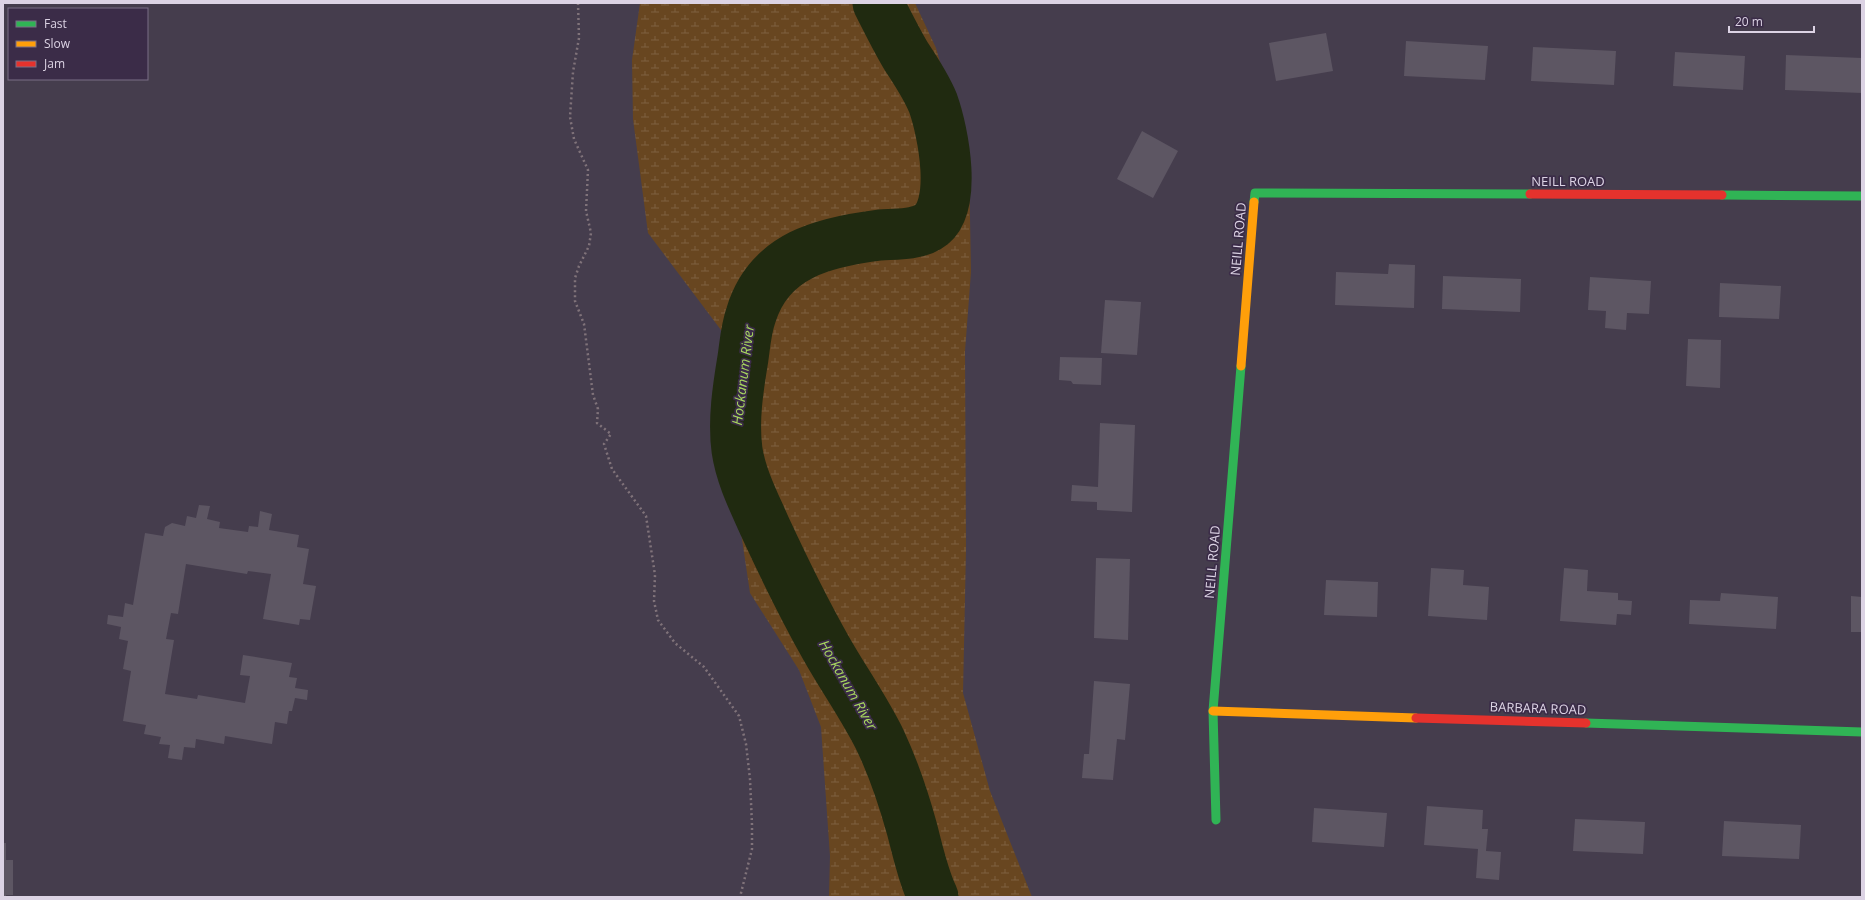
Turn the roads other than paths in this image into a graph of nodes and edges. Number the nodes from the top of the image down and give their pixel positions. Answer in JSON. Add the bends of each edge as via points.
{"nodes":[{"id":1,"x":1862,"y":196,"type":"edge"},
{"id":2,"x":1213,"y":711,"type":"junction"},
{"id":3,"x":1862,"y":732,"type":"edge"},
{"id":4,"x":1216,"y":820,"type":"dead end"}],
"edges":[{"from":1,"to":2,"type":"street","name":"NEILL ROAD","via":[[1255,194]]},
{"from":2,"to":3,"type":"street","name":"BARBARA ROAD"},
{"from":2,"to":4,"type":"street","name":"NEILL ROAD"}]}
